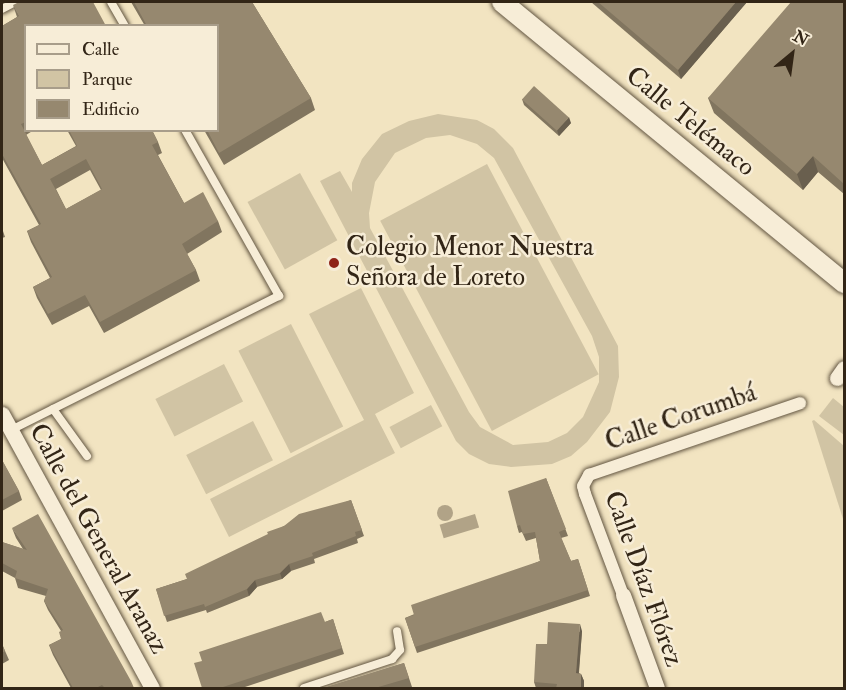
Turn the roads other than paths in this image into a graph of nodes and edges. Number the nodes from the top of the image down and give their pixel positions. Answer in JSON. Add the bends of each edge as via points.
{"nodes":[{"id":1,"x":15,"y":2,"type":"edge"},
{"id":2,"x":111,"y":2,"type":"edge"},
{"id":3,"x":502,"y":2,"type":"edge"},
{"id":4,"x":2,"y":9,"type":"edge"},
{"id":5,"x":124,"y":24,"type":"edge"},
{"id":6,"x":186,"y":132,"type":"edge"},
{"id":7,"x":844,"y":283,"type":"edge"},
{"id":8,"x":800,"y":403,"type":"dead end"},
{"id":9,"x":52,"y":409,"type":"junction"},
{"id":10,"x":2,"y":414,"type":"edge"},
{"id":11,"x":6,"y":433,"type":"edge"},
{"id":12,"x":87,"y":456,"type":"dead end"},
{"id":13,"x":583,"y":486,"type":"joint"},
{"id":14,"x":623,"y":595,"type":"joint"},
{"id":15,"x":397,"y":631,"type":"dead end"},
{"id":16,"x":152,"y":688,"type":"edge"},
{"id":17,"x":304,"y":688,"type":"edge"},
{"id":18,"x":657,"y":688,"type":"edge"}],
"edges":[{"from":1,"to":4,"type":"lane"},
{"from":2,"to":5,"type":"lane"},
{"from":3,"to":7,"type":"street","name":"Calle Telémaco"},
{"from":6,"to":9,"type":"lane","via":[[279,296]]},
{"from":8,"to":13,"type":"street","name":"Calle Corumbá","via":[[589,475]]},
{"from":9,"to":11,"type":"lane"},
{"from":9,"to":12,"type":"lane"},
{"from":10,"to":11,"type":"street","name":"Calle del General Aranaz"},
{"from":11,"to":16,"type":"street","name":"Calle del General Aranaz"},
{"from":13,"to":14,"type":"street","name":"Calle Díaz Flórez"},
{"from":14,"to":18,"type":"street","name":"Calle Díaz Flórez"},
{"from":15,"to":17,"type":"lane","via":[[400,650],[392,659]]}]}
